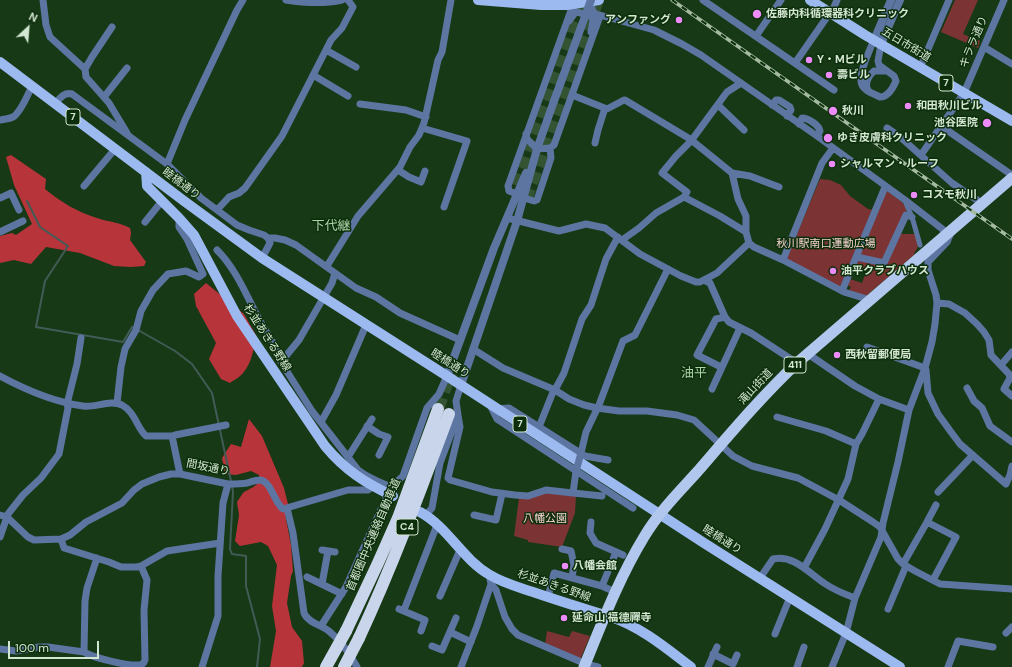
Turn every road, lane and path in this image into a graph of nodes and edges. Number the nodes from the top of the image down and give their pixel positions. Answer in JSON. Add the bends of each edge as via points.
{"nodes":[{"id":1,"x":43,"y":0,"type":"edge"},
{"id":2,"x":243,"y":0,"type":"edge"},
{"id":3,"x":286,"y":0,"type":"edge"},
{"id":4,"x":342,"y":0,"type":"edge"},
{"id":5,"x":348,"y":0,"type":"edge"},
{"id":6,"x":451,"y":0,"type":"edge"},
{"id":7,"x":478,"y":0,"type":"edge"},
{"id":8,"x":593,"y":0,"type":"edge"},
{"id":9,"x":703,"y":0,"type":"edge"},
{"id":10,"x":781,"y":0,"type":"edge"},
{"id":11,"x":810,"y":0,"type":"edge"},
{"id":12,"x":837,"y":0,"type":"edge"},
{"id":13,"x":891,"y":0,"type":"edge"},
{"id":14,"x":900,"y":0,"type":"edge"},
{"id":15,"x":949,"y":0,"type":"edge"},
{"id":16,"x":1004,"y":0,"type":"edge"},
{"id":17,"x":574,"y":2,"type":"edge"},
{"id":18,"x":830,"y":12,"type":"junction"},
{"id":19,"x":600,"y":16,"type":"junction"},
{"id":20,"x":112,"y":27,"type":"dead end"},
{"id":21,"x":564,"y":28,"type":"junction"},
{"id":22,"x":756,"y":36,"type":"junction"},
{"id":23,"x":593,"y":37,"type":"junction"},
{"id":24,"x":877,"y":42,"type":"junction"},
{"id":25,"x":984,"y":47,"type":"junction"},
{"id":26,"x":326,"y":50,"type":"junction"},
{"id":27,"x":0,"y":62,"type":"edge"},
{"id":28,"x":795,"y":63,"type":"junction"},
{"id":29,"x":1012,"y":64,"type":"edge"},
{"id":30,"x":356,"y":67,"type":"dead end"},
{"id":31,"x":127,"y":68,"type":"dead end"},
{"id":32,"x":920,"y":68,"type":"junction"},
{"id":33,"x":85,"y":69,"type":"junction"},
{"id":34,"x":886,"y":71,"type":"junction"},
{"id":35,"x":313,"y":76,"type":"junction"},
{"id":36,"x":741,"y":83,"type":"junction"},
{"id":37,"x":32,"y":86,"type":"junction"},
{"id":38,"x":834,"y":90,"type":"dead end"},
{"id":39,"x":868,"y":90,"type":"junction"},
{"id":40,"x":964,"y":93,"type":"junction"},
{"id":41,"x":572,"y":95,"type":"junction"},
{"id":42,"x":348,"y":96,"type":"dead end"},
{"id":43,"x":104,"y":97,"type":"junction"},
{"id":44,"x":55,"y":104,"type":"junction"},
{"id":45,"x":360,"y":104,"type":"dead end"},
{"id":46,"x":718,"y":105,"type":"junction"},
{"id":47,"x":605,"y":108,"type":"junction"},
{"id":48,"x":426,"y":117,"type":"junction"},
{"id":49,"x":0,"y":120,"type":"edge"},
{"id":50,"x":1012,"y":121,"type":"edge"},
{"id":51,"x":941,"y":126,"type":"junction"},
{"id":52,"x":422,"y":128,"type":"junction"},
{"id":53,"x":887,"y":128,"type":"dead end"},
{"id":54,"x":744,"y":130,"type":"dead end"},
{"id":55,"x":526,"y":134,"type":"junction"},
{"id":56,"x":129,"y":136,"type":"junction"},
{"id":57,"x":692,"y":141,"type":"junction"},
{"id":58,"x":595,"y":143,"type":"dead end"},
{"id":59,"x":550,"y":148,"type":"junction"},
{"id":60,"x":833,"y":148,"type":"junction"},
{"id":61,"x":115,"y":149,"type":"junction"},
{"id":62,"x":537,"y":149,"type":"junction"},
{"id":63,"x":921,"y":155,"type":"junction"},
{"id":64,"x":166,"y":164,"type":"junction"},
{"id":65,"x":398,"y":170,"type":"junction"},
{"id":66,"x":425,"y":171,"type":"dead end"},
{"id":67,"x":146,"y":172,"type":"junction"},
{"id":68,"x":732,"y":173,"type":"junction"},
{"id":69,"x":1012,"y":175,"type":"edge"},
{"id":70,"x":1012,"y":178,"type":"edge"},
{"id":71,"x":84,"y":186,"type":"dead end"},
{"id":72,"x":779,"y":187,"type":"dead end"},
{"id":73,"x":885,"y":187,"type":"junction"},
{"id":74,"x":520,"y":196,"type":"junction"},
{"id":75,"x":684,"y":197,"type":"junction"},
{"id":76,"x":0,"y":198,"type":"edge"},
{"id":77,"x":905,"y":200,"type":"junction"},
{"id":78,"x":162,"y":201,"type":"junction"},
{"id":79,"x":983,"y":204,"type":"junction"},
{"id":80,"x":444,"y":207,"type":"dead end"},
{"id":81,"x":19,"y":210,"type":"dead end"},
{"id":82,"x":217,"y":210,"type":"junction"},
{"id":83,"x":912,"y":217,"type":"junction"},
{"id":84,"x":179,"y":218,"type":"junction"},
{"id":85,"x":507,"y":218,"type":"junction"},
{"id":86,"x":518,"y":221,"type":"junction"},
{"id":87,"x":24,"y":222,"type":"dead end"},
{"id":88,"x":145,"y":222,"type":"dead end"},
{"id":89,"x":0,"y":232,"type":"edge"},
{"id":90,"x":746,"y":232,"type":"junction"},
{"id":91,"x":948,"y":233,"type":"junction"},
{"id":92,"x":268,"y":238,"type":"junction"},
{"id":93,"x":620,"y":238,"type":"junction"},
{"id":94,"x":749,"y":243,"type":"junction"},
{"id":95,"x":920,"y":245,"type":"dead end"},
{"id":96,"x":216,"y":250,"type":"dead end"},
{"id":97,"x":857,"y":257,"type":"junction"},
{"id":98,"x":262,"y":258,"type":"junction"},
{"id":99,"x":783,"y":260,"type":"junction"},
{"id":100,"x":327,"y":266,"type":"junction"},
{"id":101,"x":668,"y":269,"type":"junction"},
{"id":102,"x":335,"y":273,"type":"junction"},
{"id":103,"x":704,"y":280,"type":"junction"},
{"id":104,"x":842,"y":291,"type":"junction"},
{"id":105,"x":323,"y":298,"type":"junction"},
{"id":106,"x":870,"y":300,"type":"junction"},
{"id":107,"x":937,"y":303,"type":"junction"},
{"id":108,"x":725,"y":316,"type":"junction"},
{"id":109,"x":366,"y":325,"type":"junction"},
{"id":110,"x":740,"y":328,"type":"junction"},
{"id":111,"x":81,"y":338,"type":"dead end"},
{"id":112,"x":460,"y":340,"type":"junction"},
{"id":113,"x":867,"y":347,"type":"dead end"},
{"id":114,"x":473,"y":349,"type":"junction"},
{"id":115,"x":1012,"y":352,"type":"edge"},
{"id":116,"x":808,"y":354,"type":"junction"},
{"id":117,"x":281,"y":362,"type":"junction"},
{"id":118,"x":797,"y":363,"type":"junction"},
{"id":119,"x":1001,"y":365,"type":"junction"},
{"id":120,"x":721,"y":367,"type":"junction"},
{"id":121,"x":925,"y":368,"type":"junction"},
{"id":122,"x":447,"y":376,"type":"junction"},
{"id":123,"x":1,"y":377,"type":"edge"},
{"id":124,"x":0,"y":385,"type":"edge"},
{"id":125,"x":461,"y":385,"type":"junction"},
{"id":126,"x":967,"y":388,"type":"dead end"},
{"id":127,"x":712,"y":389,"type":"dead end"},
{"id":128,"x":554,"y":390,"type":"junction"},
{"id":129,"x":1012,"y":396,"type":"edge"},
{"id":130,"x":879,"y":399,"type":"junction"},
{"id":131,"x":117,"y":403,"type":"junction"},
{"id":132,"x":67,"y":404,"type":"junction"},
{"id":133,"x":494,"y":407,"type":"junction"},
{"id":134,"x":597,"y":408,"type":"junction"},
{"id":135,"x":909,"y":410,"type":"junction"},
{"id":136,"x":448,"y":413,"type":"junction"},
{"id":137,"x":777,"y":417,"type":"dead end"},
{"id":138,"x":372,"y":419,"type":"dead end"},
{"id":139,"x":321,"y":422,"type":"junction"},
{"id":140,"x":222,"y":425,"type":"dead end"},
{"id":141,"x":367,"y":426,"type":"junction"},
{"id":142,"x":540,"y":427,"type":"junction"},
{"id":143,"x":172,"y":436,"type":"junction"},
{"id":144,"x":1012,"y":442,"type":"edge"},
{"id":145,"x":856,"y":444,"type":"junction"},
{"id":146,"x":721,"y":445,"type":"junction"},
{"id":147,"x":581,"y":453,"type":"junction"},
{"id":148,"x":379,"y":455,"type":"dead end"},
{"id":149,"x":973,"y":456,"type":"junction"},
{"id":150,"x":348,"y":457,"type":"junction"},
{"id":151,"x":608,"y":460,"type":"dead end"},
{"id":152,"x":1012,"y":466,"type":"edge"},
{"id":153,"x":576,"y":471,"type":"junction"},
{"id":154,"x":180,"y":474,"type":"junction"},
{"id":155,"x":1011,"y":475,"type":"edge"},
{"id":156,"x":228,"y":484,"type":"junction"},
{"id":157,"x":373,"y":486,"type":"junction"},
{"id":158,"x":1009,"y":486,"type":"edge"},
{"id":159,"x":391,"y":492,"type":"junction"},
{"id":160,"x":938,"y":492,"type":"dead end"},
{"id":161,"x":573,"y":493,"type":"junction"},
{"id":162,"x":502,"y":494,"type":"junction"},
{"id":163,"x":602,"y":496,"type":"dead end"},
{"id":164,"x":838,"y":500,"type":"junction"},
{"id":165,"x":936,"y":504,"type":"dead end"},
{"id":166,"x":287,"y":508,"type":"junction"},
{"id":167,"x":632,"y":508,"type":"dead end"},
{"id":168,"x":423,"y":514,"type":"joint"},
{"id":169,"x":660,"y":514,"type":"junction"},
{"id":170,"x":474,"y":515,"type":"dead end"},
{"id":171,"x":3,"y":516,"type":"edge"},
{"id":172,"x":590,"y":522,"type":"dead end"},
{"id":173,"x":927,"y":522,"type":"junction"},
{"id":174,"x":437,"y":525,"type":"junction"},
{"id":175,"x":882,"y":533,"type":"junction"},
{"id":176,"x":0,"y":537,"type":"edge"},
{"id":177,"x":60,"y":540,"type":"junction"},
{"id":178,"x":220,"y":543,"type":"junction"},
{"id":179,"x":562,"y":549,"type":"dead end"},
{"id":180,"x":460,"y":550,"type":"junction"},
{"id":181,"x":329,"y":551,"type":"dead end"},
{"id":182,"x":96,"y":558,"type":"junction"},
{"id":183,"x":905,"y":565,"type":"junction"},
{"id":184,"x":141,"y":566,"type":"junction"},
{"id":185,"x":804,"y":568,"type":"junction"},
{"id":186,"x":307,"y":577,"type":"dead end"},
{"id":187,"x":572,"y":577,"type":"junction"},
{"id":188,"x":760,"y":578,"type":"junction"},
{"id":189,"x":490,"y":579,"type":"junction"},
{"id":190,"x":934,"y":580,"type":"junction"},
{"id":191,"x":322,"y":584,"type":"junction"},
{"id":192,"x":602,"y":586,"type":"junction"},
{"id":193,"x":1012,"y":589,"type":"edge"},
{"id":194,"x":615,"y":592,"type":"junction"},
{"id":195,"x":342,"y":594,"type":"junction"},
{"id":196,"x":440,"y":596,"type":"dead end"},
{"id":197,"x":548,"y":597,"type":"junction"},
{"id":198,"x":790,"y":597,"type":"junction"},
{"id":199,"x":855,"y":598,"type":"junction"},
{"id":200,"x":888,"y":609,"type":"dead end"},
{"id":201,"x":605,"y":616,"type":"junction"},
{"id":202,"x":456,"y":618,"type":"dead end"},
{"id":203,"x":321,"y":626,"type":"junction"},
{"id":204,"x":1012,"y":627,"type":"edge"},
{"id":205,"x":421,"y":631,"type":"dead end"},
{"id":206,"x":450,"y":632,"type":"junction"},
{"id":207,"x":1006,"y":632,"type":"dead end"},
{"id":208,"x":846,"y":633,"type":"junction"},
{"id":209,"x":775,"y":634,"type":"dead end"},
{"id":210,"x":471,"y":642,"type":"junction"},
{"id":211,"x":432,"y":646,"type":"dead end"},
{"id":212,"x":804,"y":647,"type":"dead end"},
{"id":213,"x":993,"y":648,"type":"dead end"},
{"id":214,"x":0,"y":649,"type":"edge"},
{"id":215,"x":84,"y":652,"type":"junction"},
{"id":216,"x":737,"y":655,"type":"dead end"},
{"id":217,"x":585,"y":665,"type":"edge"},
{"id":218,"x":202,"y":667,"type":"edge"},
{"id":219,"x":326,"y":667,"type":"edge"},
{"id":220,"x":344,"y":667,"type":"edge"},
{"id":221,"x":357,"y":667,"type":"edge"},
{"id":222,"x":461,"y":667,"type":"edge"},
{"id":223,"x":598,"y":667,"type":"edge"},
{"id":224,"x":691,"y":667,"type":"edge"},
{"id":225,"x":708,"y":667,"type":"edge"},
{"id":226,"x":797,"y":667,"type":"edge"},
{"id":227,"x":832,"y":667,"type":"edge"},
{"id":228,"x":900,"y":667,"type":"edge"},
{"id":229,"x":948,"y":667,"type":"edge"}],
"edges":[{"from":1,"to":33,"type":"street","via":[[50,37]]},
{"from":2,"to":64,"type":"street"},
{"from":3,"to":4,"type":"street","via":[[314,3]]},
{"from":5,"to":26,"type":"street","via":[[353,8]]},
{"from":6,"to":48,"type":"street","via":[[442,52]]},
{"from":7,"to":17,"type":"main road","via":[[541,5]]},
{"from":8,"to":17,"type":"main road"},
{"from":8,"to":19,"type":"street","via":[[593,12]]},
{"from":8,"to":62,"type":"street","bridge":true},
{"from":9,"to":22,"type":"street"},
{"from":10,"to":22,"type":"street"},
{"from":11,"to":18,"type":"main road","name":"五日市街道","number":"7"},
{"from":12,"to":18,"type":"street"},
{"from":13,"to":24,"type":"street"},
{"from":14,"to":24,"type":"street"},
{"from":15,"to":32,"type":"street"},
{"from":16,"to":25,"type":"street","name":"キララ通り"},
{"from":17,"to":21,"type":"street"},
{"from":18,"to":24,"type":"main road","name":"五日市街道","number":"7"},
{"from":18,"to":28,"type":"street"},
{"from":19,"to":23,"type":"street"},
{"from":19,"to":36,"type":"street","via":[[654,30],[701,55]]},
{"from":20,"to":33,"type":"street"},
{"from":21,"to":23,"type":"street","via":[[577,12],[591,16]]},
{"from":21,"to":55,"type":"street"},
{"from":22,"to":28,"type":"street"},
{"from":23,"to":41,"type":"street"},
{"from":24,"to":32,"type":"main road","name":"五日市街道","number":"7"},
{"from":24,"to":34,"type":"street","via":[[878,63]]},
{"from":24,"to":39,"type":"street","via":[[861,79],[862,86]]},
{"from":25,"to":29,"type":"street"},
{"from":25,"to":40,"type":"street","name":"キララ通り"},
{"from":26,"to":30,"type":"street"},
{"from":26,"to":35,"type":"street"},
{"from":27,"to":37,"type":"main road","name":"睦橋通り","number":"7"},
{"from":28,"to":38,"type":"street"},
{"from":31,"to":43,"type":"street"},
{"from":32,"to":40,"type":"main road","name":"五日市街道","number":"7"},
{"from":33,"to":43,"type":"street","via":[[86,76]]},
{"from":34,"to":39,"type":"street","via":[[872,72],[866,84]]},
{"from":34,"to":39,"type":"street","via":[[896,79],[888,93],[880,97]]},
{"from":35,"to":42,"type":"street"},
{"from":35,"to":82,"type":"street","via":[[282,136],[245,188],[230,197]]},
{"from":36,"to":46,"type":"street","via":[[728,92]]},
{"from":36,"to":60,"type":"street"},
{"from":37,"to":44,"type":"main road","name":"睦橋通り","number":"7"},
{"from":37,"to":49,"type":"street","via":[[16,114]]},
{"from":40,"to":50,"type":"main road","name":"五日市街道","number":"7"},
{"from":40,"to":51,"type":"street","name":"キララ通り"},
{"from":41,"to":47,"type":"street"},
{"from":41,"to":59,"type":"street","via":[[554,145]]},
{"from":43,"to":56,"type":"street"},
{"from":44,"to":56,"type":"street","via":[[64,95],[72,94]]},
{"from":44,"to":61,"type":"main road","name":"睦橋通り","number":"7"},
{"from":45,"to":48,"type":"street","via":[[387,106]]},
{"from":46,"to":54,"type":"street"},
{"from":46,"to":57,"type":"street"},
{"from":47,"to":57,"type":"street","via":[[625,100]]},
{"from":47,"to":58,"type":"street"},
{"from":48,"to":52,"type":"street"},
{"from":51,"to":63,"type":"street","name":"キララ通り"},
{"from":51,"to":69,"type":"street"},
{"from":52,"to":65,"type":"street"},
{"from":52,"to":80,"type":"street","via":[[467,141]]},
{"from":53,"to":63,"type":"street"},
{"from":55,"to":62,"type":"street","via":[[527,139]]},
{"from":55,"to":74,"type":"street","via":[[507,188]]},
{"from":56,"to":64,"type":"street"},
{"from":57,"to":68,"type":"street"},
{"from":57,"to":75,"type":"street","via":[[662,173],[687,192]]},
{"from":59,"to":62,"type":"street"},
{"from":59,"to":74,"type":"street","via":[[551,158],[537,200]]},
{"from":60,"to":73,"type":"street"},
{"from":60,"to":99,"type":"street","via":[[822,163]]},
{"from":61,"to":67,"type":"main road","name":"睦橋通り","number":"7"},
{"from":61,"to":71,"type":"street"},
{"from":62,"to":74,"type":"street"},
{"from":63,"to":79,"type":"street","via":[[952,183]]},
{"from":64,"to":82,"type":"street"},
{"from":65,"to":66,"type":"street","via":[[421,182]]},
{"from":65,"to":100,"type":"street","via":[[358,216]]},
{"from":67,"to":78,"type":"main road","name":"杉並あきる野線","via":[[148,186]]},
{"from":67,"to":98,"type":"main road","name":"睦橋通り","number":"7"},
{"from":68,"to":72,"type":"street","via":[[750,176]]},
{"from":68,"to":90,"type":"street","via":[[738,199],[746,216]]},
{"from":70,"to":79,"type":"highway","name":"滝山街道","number":"411"},
{"from":73,"to":77,"type":"street"},
{"from":73,"to":97,"type":"street"},
{"from":74,"to":85,"type":"street"},
{"from":74,"to":86,"type":"street"},
{"from":75,"to":90,"type":"street"},
{"from":75,"to":93,"type":"street"},
{"from":76,"to":81,"type":"street","via":[[11,193]]},
{"from":77,"to":83,"type":"street"},
{"from":77,"to":91,"type":"street"},
{"from":78,"to":84,"type":"main road","name":"杉並あきる野線"},
{"from":78,"to":88,"type":"street"},
{"from":79,"to":91,"type":"highway","name":"滝山街道","number":"411"},
{"from":82,"to":92,"type":"street","via":[[237,225]]},
{"from":83,"to":95,"type":"street"},
{"from":83,"to":97,"type":"street","via":[[906,215],[884,263]]},
{"from":84,"to":131,"type":"street","via":[[179,227],[202,274],[199,277],[186,271],[168,274],[153,290],[125,350]]},
{"from":84,"to":157,"type":"main road","name":"杉並あきる野線","via":[[194,235],[237,316],[325,446],[341,464]]},
{"from":85,"to":86,"type":"street"},
{"from":85,"to":112,"type":"street"},
{"from":86,"to":93,"type":"street","via":[[559,231],[586,224],[605,228]]},
{"from":86,"to":114,"type":"street"},
{"from":87,"to":89,"type":"street"},
{"from":90,"to":94,"type":"street"},
{"from":91,"to":106,"type":"highway","name":"滝山街道","number":"411"},
{"from":91,"to":107,"type":"street","via":[[950,235],[947,242],[926,264]]},
{"from":92,"to":98,"type":"street","via":[[270,243]]},
{"from":92,"to":100,"type":"street","via":[[296,244]]},
{"from":93,"to":101,"type":"street","via":[[636,252]]},
{"from":93,"to":128,"type":"street","via":[[606,259],[591,305],[582,319],[564,373]]},
{"from":94,"to":99,"type":"street"},
{"from":94,"to":103,"type":"street","via":[[717,273]]},
{"from":96,"to":117,"type":"street","via":[[231,266],[278,350]]},
{"from":97,"to":104,"type":"street"},
{"from":98,"to":105,"type":"main road","name":"睦橋通り","number":"7"},
{"from":99,"to":104,"type":"street"},
{"from":100,"to":102,"type":"street"},
{"from":101,"to":103,"type":"street","via":[[696,282]]},
{"from":101,"to":134,"type":"street","via":[[635,335],[623,341]]},
{"from":102,"to":105,"type":"street"},
{"from":102,"to":112,"type":"street","via":[[400,313]]},
{"from":103,"to":108,"type":"street","via":[[710,283]]},
{"from":104,"to":106,"type":"street"},
{"from":105,"to":109,"type":"main road","name":"睦橋通り","number":"7"},
{"from":105,"to":117,"type":"street","via":[[299,340]]},
{"from":106,"to":116,"type":"highway","name":"滝山街道","number":"411"},
{"from":107,"to":119,"type":"street","via":[[949,304],[969,316],[984,332],[989,340],[991,355]]},
{"from":107,"to":121,"type":"street"},
{"from":108,"to":110,"type":"street","via":[[729,322]]},
{"from":108,"to":120,"type":"street","via":[[716,319],[697,355]]},
{"from":109,"to":122,"type":"main road","name":"睦橋通り","number":"7"},
{"from":109,"to":139,"type":"street","via":[[336,395]]},
{"from":110,"to":118,"type":"street"},
{"from":110,"to":120,"type":"street"},
{"from":111,"to":132,"type":"street"},
{"from":112,"to":122,"type":"street"},
{"from":113,"to":121,"type":"street"},
{"from":114,"to":125,"type":"street"},
{"from":114,"to":128,"type":"street","via":[[503,368]]},
{"from":115,"to":119,"type":"street"},
{"from":116,"to":118,"type":"highway","name":"滝山街道","number":"411"},
{"from":116,"to":130,"type":"street"},
{"from":117,"to":139,"type":"street"},
{"from":118,"to":146,"type":"highway","name":"滝山街道","number":"411"},
{"from":119,"to":129,"type":"street","via":[[1010,378],[1004,389]]},
{"from":120,"to":127,"type":"street"},
{"from":121,"to":135,"type":"street"},
{"from":121,"to":149,"type":"street","via":[[928,393],[938,414],[960,444]]},
{"from":122,"to":125,"type":"main road","name":"睦橋通り","number":"7"},
{"from":122,"to":159,"type":"street","via":[[439,394],[427,408],[403,476]]},
{"from":123,"to":124,"type":"street"},
{"from":123,"to":132,"type":"street"},
{"from":125,"to":133,"type":"main road","name":"睦橋通り","number":"7"},
{"from":125,"to":136,"type":"street","via":[[456,401]]},
{"from":126,"to":144,"type":"street","via":[[974,401],[982,408],[990,426]]},
{"from":128,"to":134,"type":"street","via":[[569,399]]},
{"from":128,"to":142,"type":"street"},
{"from":130,"to":135,"type":"street"},
{"from":130,"to":145,"type":"street"},
{"from":131,"to":132,"type":"street","via":[[87,407]]},
{"from":131,"to":143,"type":"street","via":[[132,414],[145,436]]},
{"from":132,"to":171,"type":"street","via":[[59,454],[41,478]]},
{"from":133,"to":142,"type":"street","via":[[509,408]]},
{"from":133,"to":153,"type":"street","via":[[497,419]]},
{"from":133,"to":169,"type":"main road","name":"睦橋通り","number":"7"},
{"from":134,"to":146,"type":"street","via":[[684,416],[702,426]]},
{"from":134,"to":147,"type":"street","via":[[586,432]]},
{"from":135,"to":175,"type":"street"},
{"from":136,"to":162,"type":"street","via":[[460,427],[448,478]]},
{"from":136,"to":168,"type":"street","via":[[432,508]]},
{"from":136,"to":219,"type":"highway","name":"首都圏中央連絡自動車道","number":"C4","bridge":true,"via":[[346,630]]},
{"from":136,"to":220,"type":"highway","number":"C4","bridge":true,"via":[[407,529]]},
{"from":137,"to":145,"type":"street","via":[[826,431]]},
{"from":138,"to":141,"type":"street"},
{"from":139,"to":150,"type":"street"},
{"from":140,"to":143,"type":"street"},
{"from":141,"to":148,"type":"street","via":[[388,437]]},
{"from":141,"to":150,"type":"street"},
{"from":142,"to":147,"type":"street"},
{"from":143,"to":154,"type":"street"},
{"from":145,"to":164,"type":"street","via":[[848,479]]},
{"from":146,"to":164,"type":"street","via":[[733,456],[752,466],[798,478]]},
{"from":146,"to":169,"type":"highway","name":"滝山街道","number":"411"},
{"from":147,"to":151,"type":"street"},
{"from":147,"to":153,"type":"street","bridge":true},
{"from":149,"to":158,"type":"street"},
{"from":149,"to":160,"type":"street"},
{"from":150,"to":159,"type":"street","via":[[364,476]]},
{"from":152,"to":155,"type":"street"},
{"from":153,"to":161,"type":"street"},
{"from":153,"to":167,"type":"street"},
{"from":154,"to":156,"type":"street","name":"間坂通り"},
{"from":154,"to":177,"type":"street","name":"間坂通り","via":[[159,477],[142,484],[122,503],[86,522]]},
{"from":155,"to":158,"type":"street"},
{"from":156,"to":166,"type":"street","name":"間坂通り","via":[[262,480],[267,484],[278,506]]},
{"from":156,"to":178,"type":"street","via":[[223,502]]},
{"from":157,"to":159,"type":"main road","name":"杉並あきる野線"},
{"from":157,"to":166,"type":"street","via":[[368,490],[348,490]]},
{"from":159,"to":195,"type":"street"},
{"from":161,"to":162,"type":"street","via":[[546,490],[528,496]]},
{"from":161,"to":163,"type":"street"},
{"from":162,"to":170,"type":"street","via":[[496,520]]},
{"from":164,"to":175,"type":"street","via":[[873,522]]},
{"from":164,"to":185,"type":"street"},
{"from":165,"to":173,"type":"street"},
{"from":166,"to":203,"type":"street","via":[[304,613],[306,618]]},
{"from":168,"to":174,"type":"main road","name":"杉並あきる野線"},
{"from":169,"to":188,"type":"main road","name":"睦橋通り","number":"7"},
{"from":169,"to":194,"type":"highway","name":"滝山街道","number":"411","via":[[644,537]]},
{"from":171,"to":176,"type":"street"},
{"from":171,"to":177,"type":"street","via":[[34,540]]},
{"from":172,"to":192,"type":"street","via":[[590,533],[596,543],[620,553]]},
{"from":173,"to":183,"type":"street"},
{"from":173,"to":190,"type":"street","via":[[956,537]]},
{"from":174,"to":180,"type":"main road","name":"杉並あきる野線"},
{"from":174,"to":205,"type":"street","via":[[402,609],[425,620]]},
{"from":175,"to":183,"type":"street","via":[[898,559]]},
{"from":175,"to":199,"type":"street"},
{"from":177,"to":182,"type":"street","via":[[64,548]]},
{"from":178,"to":184,"type":"street","via":[[167,551]]},
{"from":178,"to":218,"type":"street","via":[[218,616]]},
{"from":179,"to":187,"type":"street","via":[[571,551],[574,565]]},
{"from":180,"to":189,"type":"main road","name":"杉並あきる野線"},
{"from":180,"to":196,"type":"street"},
{"from":181,"to":191,"type":"street"},
{"from":182,"to":184,"type":"street","via":[[121,566]]},
{"from":182,"to":215,"type":"street","via":[[85,601]]},
{"from":183,"to":190,"type":"street"},
{"from":183,"to":200,"type":"street"},
{"from":184,"to":215,"type":"street","via":[[147,580],[143,664],[113,662]]},
{"from":185,"to":188,"type":"street","via":[[793,560],[776,558],[770,561]]},
{"from":185,"to":199,"type":"street","via":[[839,592]]},
{"from":186,"to":191,"type":"street"},
{"from":187,"to":192,"type":"street"},
{"from":187,"to":197,"type":"street","via":[[554,573]]},
{"from":188,"to":198,"type":"main road","name":"睦橋通り","number":"7"},
{"from":189,"to":197,"type":"main road","name":"杉並あきる野線"},
{"from":189,"to":210,"type":"street"},
{"from":189,"to":217,"type":"street","via":[[505,617],[518,635]]},
{"from":190,"to":193,"type":"street","via":[[940,584]]},
{"from":191,"to":195,"type":"street"},
{"from":192,"to":194,"type":"street"},
{"from":194,"to":201,"type":"highway","name":"滝山街道","number":"411"},
{"from":195,"to":203,"type":"street"},
{"from":197,"to":201,"type":"main road","name":"杉並あきる野線"},
{"from":198,"to":208,"type":"main road","name":"睦橋通り","number":"7"},
{"from":198,"to":209,"type":"street"},
{"from":199,"to":208,"type":"street"},
{"from":201,"to":217,"type":"highway","name":"滝山街道","number":"411"},
{"from":201,"to":224,"type":"main road","name":"杉並あきる野線","via":[[636,628]]},
{"from":202,"to":206,"type":"street"},
{"from":203,"to":221,"type":"street","via":[[343,646]]},
{"from":204,"to":207,"type":"street"},
{"from":206,"to":210,"type":"street"},
{"from":206,"to":211,"type":"street","via":[[442,650]]},
{"from":208,"to":227,"type":"street"},
{"from":208,"to":228,"type":"main road","name":"睦橋通り","number":"7"},
{"from":210,"to":222,"type":"street"},
{"from":212,"to":226,"type":"street"},
{"from":213,"to":229,"type":"street","via":[[958,641]]},
{"from":214,"to":215,"type":"street","via":[[16,651],[48,647]]},
{"from":216,"to":225,"type":"street","via":[[733,664],[715,651]]},
{"from":217,"to":223,"type":"street"}]}
